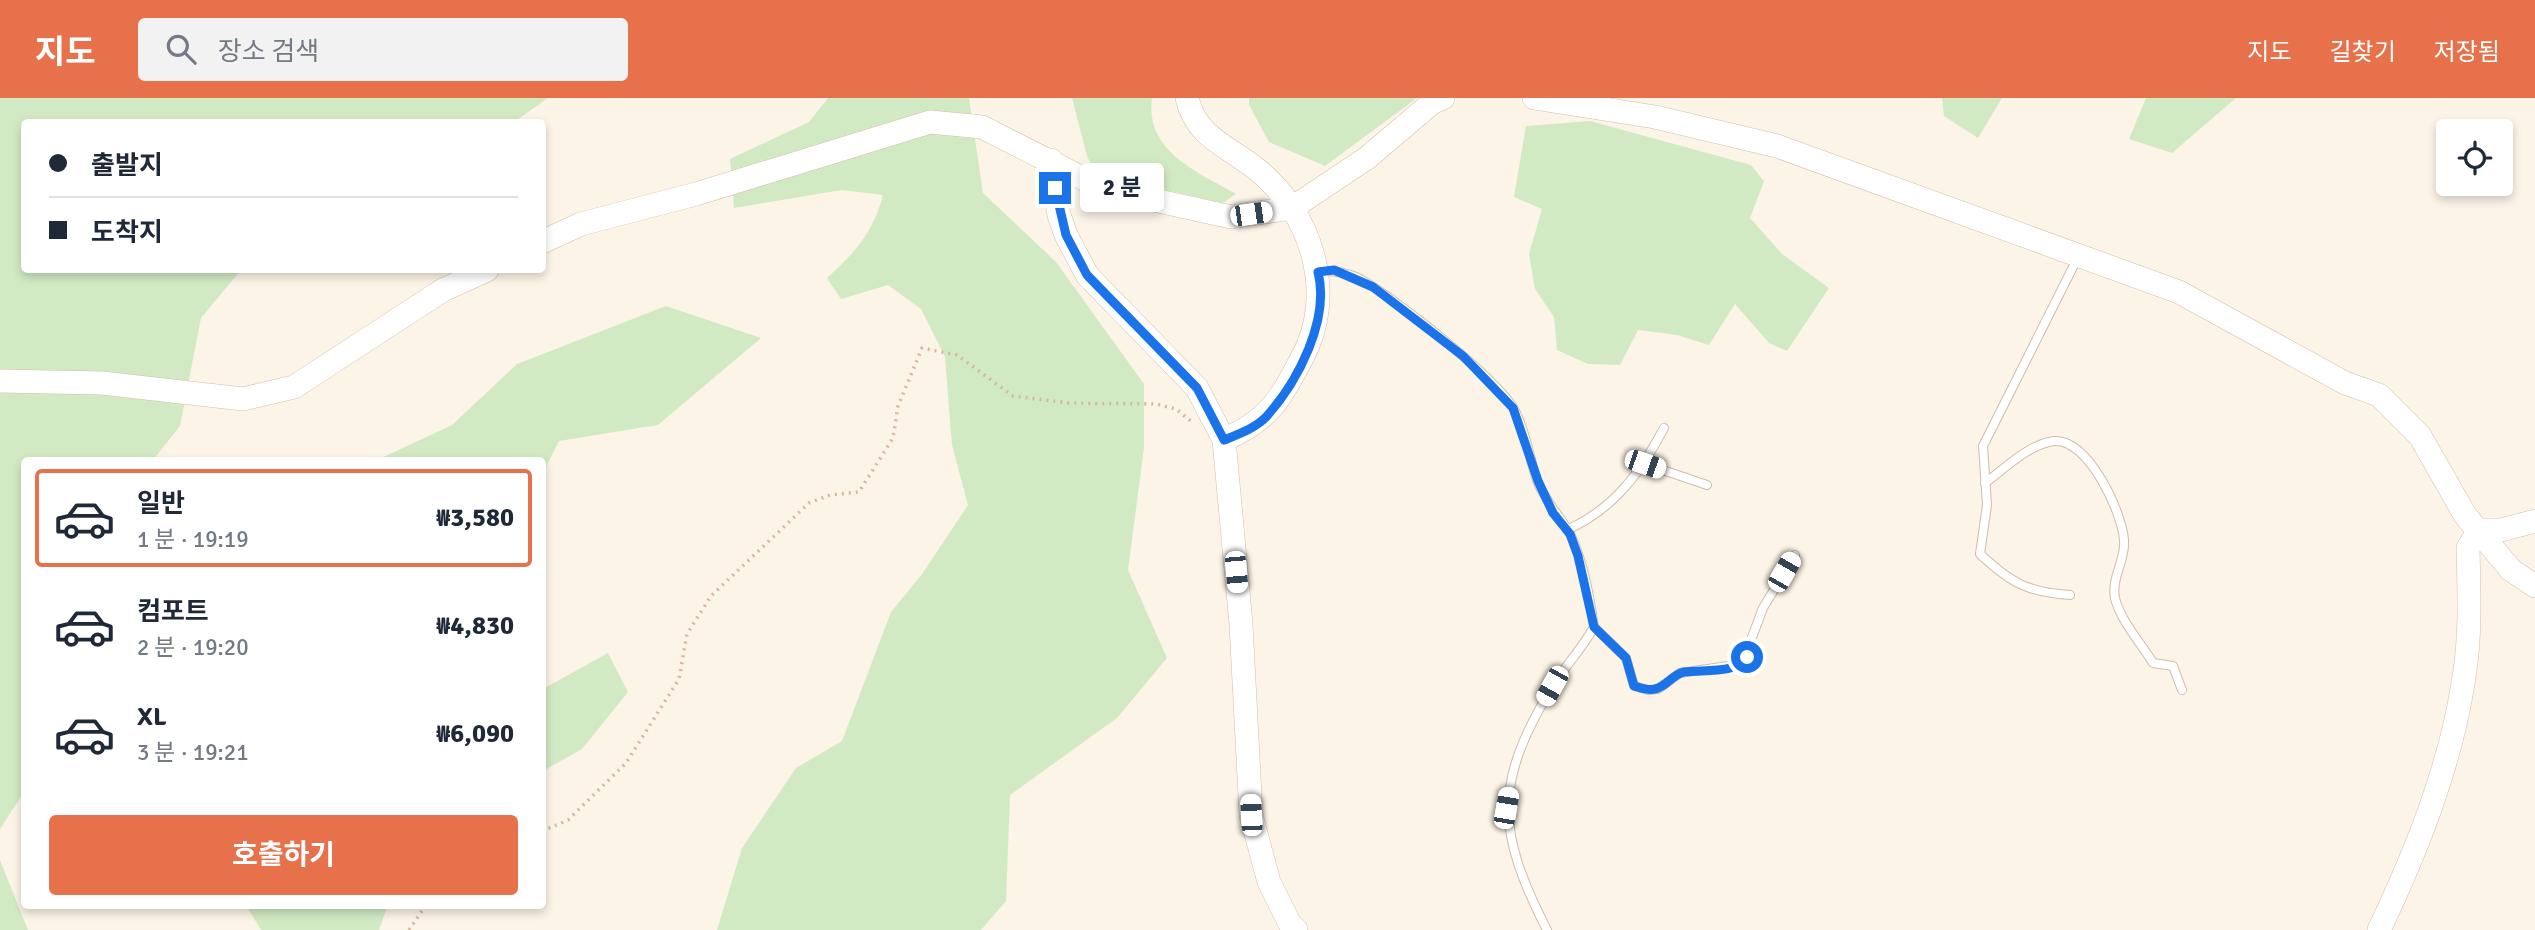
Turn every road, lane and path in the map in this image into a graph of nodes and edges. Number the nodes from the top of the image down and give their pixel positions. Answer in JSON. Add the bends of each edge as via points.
{"nodes":[{"id":1,"x":1187,"y":98,"type":"edge"},
{"id":2,"x":1443,"y":98,"type":"edge"},
{"id":3,"x":1534,"y":98,"type":"edge"},
{"id":4,"x":1051,"y":160,"type":"junction"},
{"id":5,"x":1292,"y":208,"type":"junction"},
{"id":6,"x":546,"y":241,"type":"edge"},
{"id":7,"x":2078,"y":256,"type":"junction"},
{"id":8,"x":1318,"y":272,"type":"junction"},
{"id":9,"x":480,"y":273,"type":"edge"},
{"id":10,"x":0,"y":381,"type":"edge"},
{"id":11,"x":1664,"y":428,"type":"dead end"},
{"id":12,"x":1224,"y":440,"type":"junction"},
{"id":13,"x":1645,"y":464,"type":"junction"},
{"id":14,"x":1985,"y":483,"type":"junction"},
{"id":15,"x":1707,"y":485,"type":"dead end"},
{"id":16,"x":2535,"y":521,"type":"edge"},
{"id":17,"x":1567,"y":530,"type":"junction"},
{"id":18,"x":2479,"y":530,"type":"junction"},
{"id":19,"x":1795,"y":555,"type":"dead end"},
{"id":20,"x":2535,"y":586,"type":"edge"},
{"id":21,"x":2070,"y":595,"type":"dead end"},
{"id":22,"x":1594,"y":627,"type":"junction"},
{"id":23,"x":2182,"y":690,"type":"dead end"},
{"id":24,"x":546,"y":829,"type":"edge"},
{"id":25,"x":423,"y":909,"type":"edge"},
{"id":26,"x":409,"y":930,"type":"edge"},
{"id":27,"x":1296,"y":930,"type":"edge"},
{"id":28,"x":1548,"y":930,"type":"edge"},
{"id":29,"x":2379,"y":930,"type":"edge"}],
"edges":[{"from":1,"to":5,"type":"street","via":[[1196,126],[1258,169]]},
{"from":2,"to":5,"type":"street","via":[[1367,158]]},
{"from":3,"to":7,"type":"street","via":[[1655,117],[1777,146]]},
{"from":4,"to":5,"type":"street","via":[[1104,189],[1231,217]]},
{"from":4,"to":6,"type":"street","via":[[982,127],[930,122],[581,224]]},
{"from":4,"to":12,"type":"street","via":[[1059,215],[1087,275],[1197,388]]},
{"from":5,"to":8,"type":"street"},
{"from":7,"to":14,"type":"lane","via":[[1987,436],[1983,446]]},
{"from":7,"to":18,"type":"street","via":[[2179,292],[2345,383],[2379,395],[2420,436],[2465,515]]},
{"from":8,"to":12,"type":"street","via":[[1319,317],[1289,382],[1266,417]]},
{"from":8,"to":17,"type":"lane","via":[[1334,270],[1373,287],[1463,356],[1502,394],[1522,428],[1553,513]]},
{"from":9,"to":10,"type":"street","via":[[443,290],[294,387],[243,399],[102,383]]},
{"from":11,"to":13,"type":"lane"},
{"from":12,"to":24,"type":"path","via":[[1209,438],[1176,410],[1156,404],[1069,403],[1013,396],[957,355],[922,348],[898,406],[893,438],[859,492],[809,502],[711,596],[687,634],[679,680],[626,764],[568,820]]},
{"from":12,"to":27,"type":"street","via":[[1241,624],[1251,815],[1269,881]]},
{"from":13,"to":15,"type":"lane"},
{"from":13,"to":17,"type":"lane","via":[[1609,506]]},
{"from":14,"to":21,"type":"lane","via":[[1987,505],[1980,554],[2019,586]]},
{"from":14,"to":23,"type":"lane","via":[[2028,452],[2052,442],[2065,443],[2087,460],[2108,492],[2124,541],[2114,581],[2117,605],[2153,663],[2174,666]]},
{"from":16,"to":18,"type":"street"},
{"from":17,"to":22,"type":"lane","via":[[1578,556]]},
{"from":18,"to":20,"type":"street","via":[[2511,570]]},
{"from":18,"to":29,"type":"street","via":[[2468,548],[2465,677],[2452,734],[2423,831]]},
{"from":19,"to":22,"type":"lane","via":[[1763,608],[1742,664],[1680,673],[1658,689],[1648,690],[1634,686],[1626,658]]},
{"from":22,"to":28,"type":"lane","via":[[1522,739],[1506,808],[1525,887]]},
{"from":25,"to":26,"type":"path"}]}
